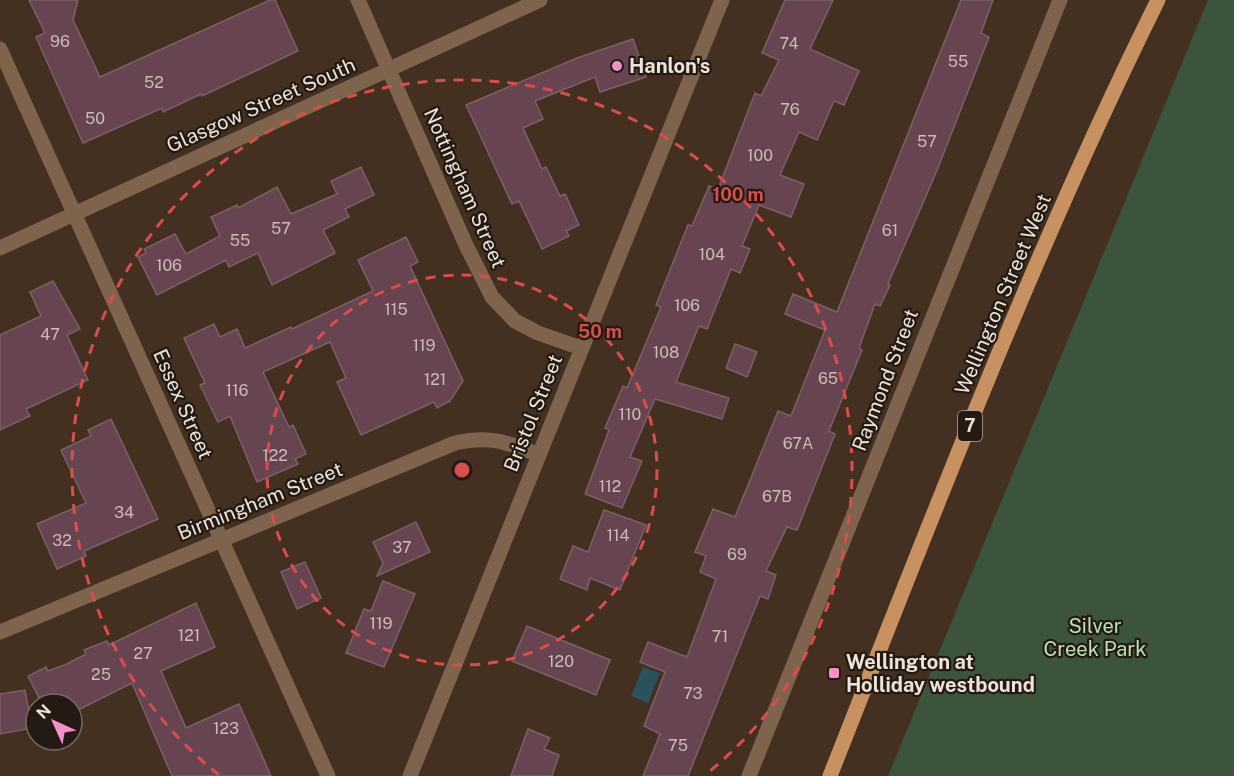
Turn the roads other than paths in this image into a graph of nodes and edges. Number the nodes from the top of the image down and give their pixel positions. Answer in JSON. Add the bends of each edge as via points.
{"nodes":[{"id":1,"x":358,"y":0,"type":"edge"},
{"id":2,"x":540,"y":0,"type":"edge"},
{"id":3,"x":723,"y":0,"type":"edge"},
{"id":4,"x":1060,"y":0,"type":"edge"},
{"id":5,"x":1158,"y":0,"type":"edge"},
{"id":6,"x":0,"y":49,"type":"edge"},
{"id":7,"x":389,"y":69,"type":"junction"},
{"id":8,"x":75,"y":213,"type":"junction"},
{"id":9,"x":0,"y":248,"type":"edge"},
{"id":10,"x":581,"y":348,"type":"junction"},
{"id":11,"x":539,"y":455,"type":"junction"},
{"id":12,"x":222,"y":540,"type":"junction"},
{"id":13,"x":0,"y":632,"type":"edge"},
{"id":14,"x":328,"y":776,"type":"edge"},
{"id":15,"x":410,"y":776,"type":"edge"},
{"id":16,"x":749,"y":776,"type":"edge"},
{"id":17,"x":830,"y":776,"type":"edge"}],
"edges":[{"from":1,"to":7,"type":"street","name":"Nottingham Street"},
{"from":2,"to":7,"type":"street","name":"Glasgow Street South"},
{"from":3,"to":10,"type":"street","name":"Bristol Street"},
{"from":4,"to":16,"type":"street","name":"Raymond Street"},
{"from":5,"to":17,"type":"main road","name":"Wellington Street West","number":"7","via":[[1118,80],[1002,347]]},
{"from":6,"to":8,"type":"street","name":"Essex Street"},
{"from":7,"to":8,"type":"street","name":"Glasgow Street South"},
{"from":7,"to":10,"type":"street","name":"Nottingham Street","via":[[492,297],[520,324]]},
{"from":8,"to":9,"type":"street","name":"Glasgow Street South"},
{"from":8,"to":12,"type":"street","name":"Essex Street"},
{"from":10,"to":11,"type":"street","name":"Bristol Street"},
{"from":11,"to":12,"type":"street","name":"Birmingham Street","via":[[488,438],[455,443]]},
{"from":11,"to":15,"type":"street","name":"Bristol Street"},
{"from":12,"to":13,"type":"street","name":"Birmingham Street"},
{"from":12,"to":14,"type":"street","name":"Essex Street"}]}
